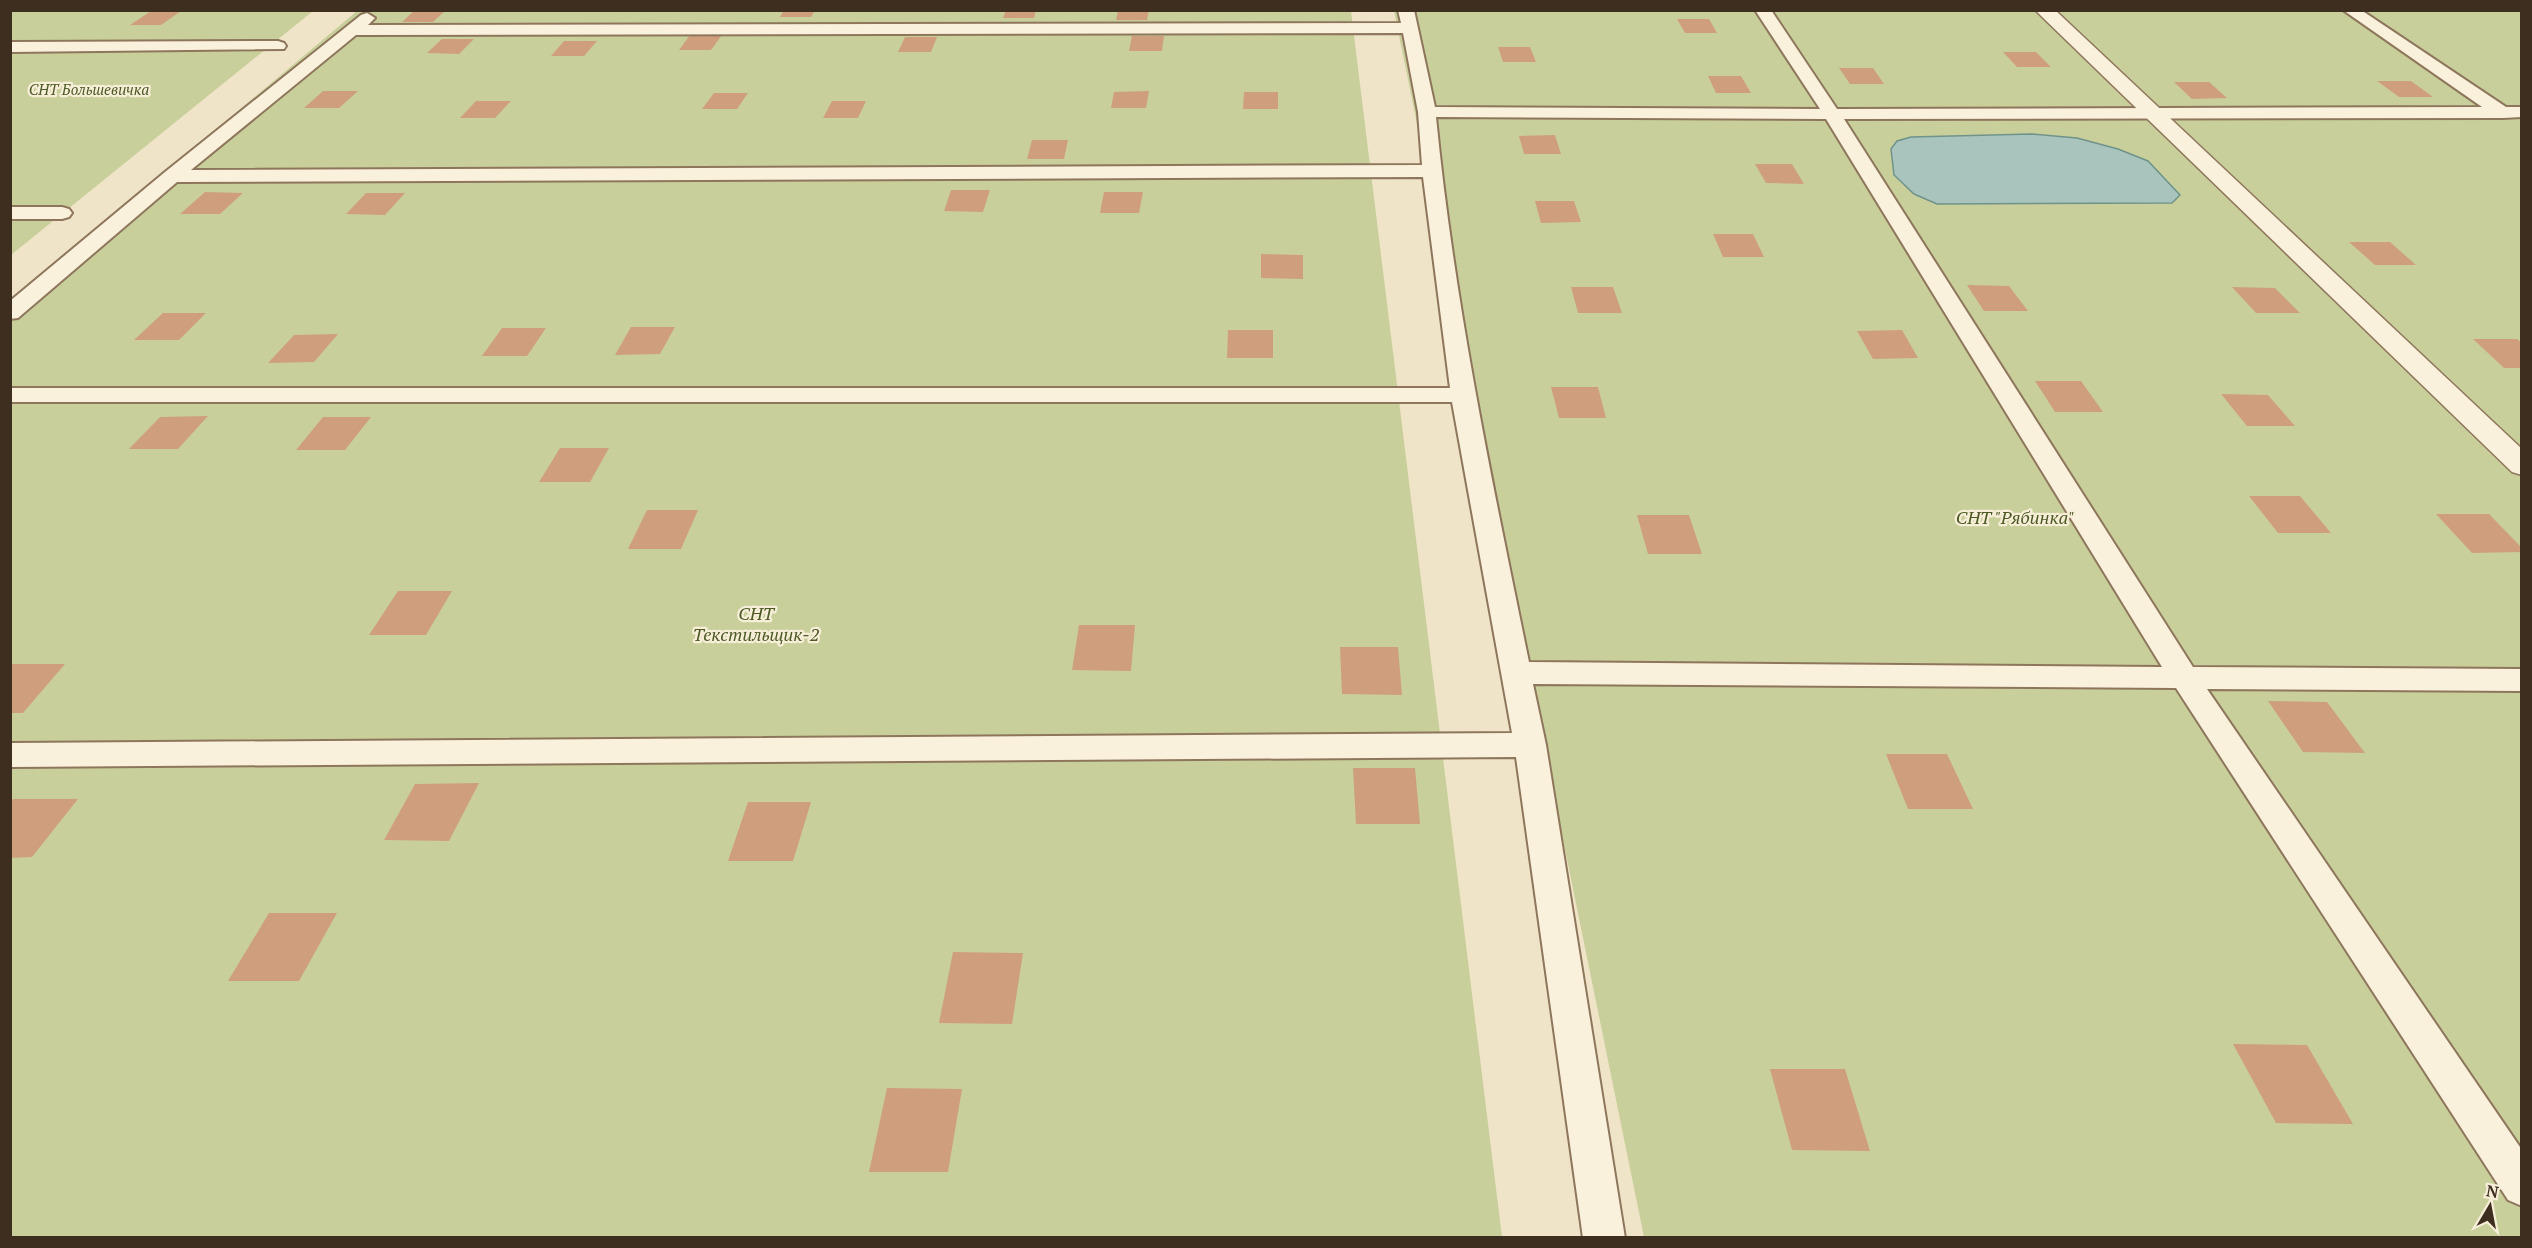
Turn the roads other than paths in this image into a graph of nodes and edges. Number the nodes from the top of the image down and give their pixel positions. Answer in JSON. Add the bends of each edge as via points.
{"nodes":[{"id":1,"x":375,"y":10,"type":"edge"},
{"id":2,"x":1762,"y":10,"type":"edge"},
{"id":3,"x":2043,"y":10,"type":"edge"},
{"id":4,"x":2350,"y":10,"type":"edge"},
{"id":5,"x":1408,"y":19,"type":"edge"},
{"id":6,"x":353,"y":30,"type":"junction"},
{"id":7,"x":278,"y":46,"type":"dead end"},
{"id":8,"x":10,"y":47,"type":"edge"},
{"id":9,"x":1427,"y":112,"type":"junction"},
{"id":10,"x":2150,"y":112,"type":"junction"},
{"id":11,"x":2501,"y":112,"type":"junction"},
{"id":12,"x":2522,"y":112,"type":"edge"},
{"id":13,"x":1832,"y":114,"type":"junction"},
{"id":14,"x":2522,"y":126,"type":"edge"},
{"id":15,"x":1432,"y":171,"type":"junction"},
{"id":16,"x":172,"y":176,"type":"junction"},
{"id":17,"x":10,"y":213,"type":"edge"},
{"id":18,"x":62,"y":213,"type":"dead end"},
{"id":19,"x":10,"y":313,"type":"edge"},
{"id":20,"x":10,"y":395,"type":"edge"},
{"id":21,"x":1463,"y":395,"type":"junction"},
{"id":22,"x":2522,"y":466,"type":"edge"},
{"id":23,"x":1518,"y":673,"type":"junction"},
{"id":24,"x":2183,"y":676,"type":"junction"},
{"id":25,"x":2522,"y":680,"type":"edge"},
{"id":26,"x":1530,"y":745,"type":"junction"},
{"id":27,"x":10,"y":755,"type":"edge"},
{"id":28,"x":2522,"y":1186,"type":"edge"},
{"id":29,"x":1604,"y":1238,"type":"edge"}],
"edges":[{"from":1,"to":6,"type":"lane"},
{"from":2,"to":13,"type":"lane"},
{"from":3,"to":10,"type":"street"},
{"from":4,"to":11,"type":"lane"},
{"from":5,"to":6,"type":"lane"},
{"from":5,"to":9,"type":"lane"},
{"from":6,"to":16,"type":"lane"},
{"from":7,"to":8,"type":"lane"},
{"from":9,"to":13,"type":"lane"},
{"from":9,"to":15,"type":"lane"},
{"from":10,"to":11,"type":"lane"},
{"from":10,"to":13,"type":"lane"},
{"from":10,"to":22,"type":"street"},
{"from":11,"to":12,"type":"lane"},
{"from":11,"to":14,"type":"lane"},
{"from":13,"to":24,"type":"lane"},
{"from":15,"to":16,"type":"lane"},
{"from":15,"to":21,"type":"lane"},
{"from":16,"to":19,"type":"lane"},
{"from":17,"to":18,"type":"lane"},
{"from":20,"to":21,"type":"lane"},
{"from":21,"to":23,"type":"lane"},
{"from":23,"to":24,"type":"lane"},
{"from":23,"to":26,"type":"lane"},
{"from":24,"to":25,"type":"lane"},
{"from":24,"to":28,"type":"lane"},
{"from":26,"to":27,"type":"lane"},
{"from":26,"to":29,"type":"lane"}]}
